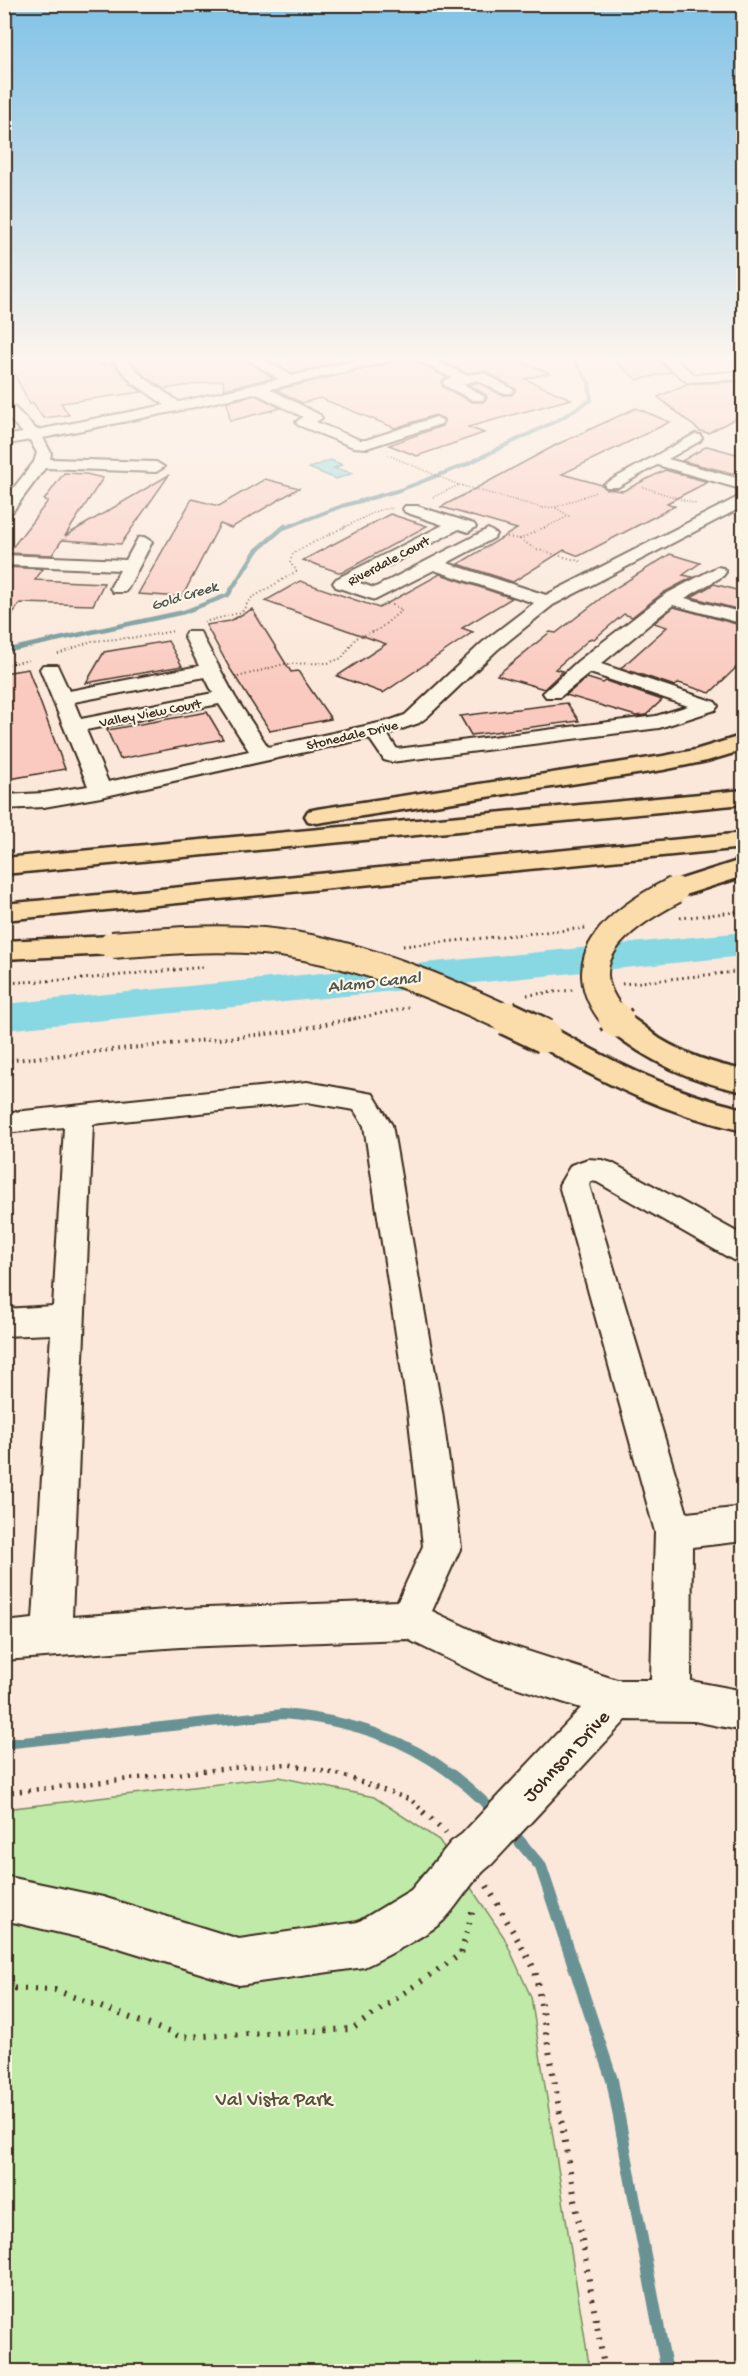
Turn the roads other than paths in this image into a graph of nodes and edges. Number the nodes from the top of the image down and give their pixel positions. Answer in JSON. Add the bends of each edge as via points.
{"nodes":[{"id":1,"x":38,"y":467,"type":"edge"},
{"id":2,"x":153,"y":467,"type":"edge"},
{"id":3,"x":156,"y":467,"type":"dead end"},
{"id":4,"x":643,"y":467,"type":"edge"},
{"id":5,"x":679,"y":467,"type":"edge"},
{"id":6,"x":612,"y":484,"type":"road end"},
{"id":7,"x":744,"y":485,"type":"edge"},
{"id":8,"x":744,"y":499,"type":"edge"},
{"id":9,"x":411,"y":509,"type":"road end"},
{"id":10,"x":4,"y":512,"type":"edge"},
{"id":11,"x":457,"y":524,"type":"junction"},
{"id":12,"x":144,"y":542,"type":"dead end"},
{"id":13,"x":4,"y":560,"type":"edge"},
{"id":14,"x":432,"y":564,"type":"junction"},
{"id":15,"x":131,"y":565,"type":"junction"},
{"id":16,"x":717,"y":572,"type":"dead end"},
{"id":17,"x":119,"y":588,"type":"dead end"},
{"id":18,"x":670,"y":599,"type":"junction"},
{"id":19,"x":548,"y":601,"type":"junction"},
{"id":20,"x":744,"y":619,"type":"edge"},
{"id":21,"x":189,"y":629,"type":"road end"},
{"id":22,"x":49,"y":660,"type":"road end"},
{"id":23,"x":585,"y":665,"type":"junction"},
{"id":24,"x":218,"y":683,"type":"junction"},
{"id":25,"x":553,"y":693,"type":"dead end"},
{"id":26,"x":63,"y":698,"type":"junction"},
{"id":27,"x":75,"y":726,"type":"junction"},
{"id":28,"x":374,"y":730,"type":"junction"},
{"id":29,"x":744,"y":742,"type":"edge"},
{"id":30,"x":262,"y":755,"type":"junction"},
{"id":31,"x":101,"y":790,"type":"junction"},
{"id":32,"x":744,"y":797,"type":"edge"},
{"id":33,"x":4,"y":802,"type":"edge"},
{"id":34,"x":744,"y":840,"type":"edge"},
{"id":35,"x":44,"y":862,"type":"junction"},
{"id":36,"x":4,"y":866,"type":"edge"},
{"id":37,"x":744,"y":867,"type":"edge"},
{"id":38,"x":4,"y":912,"type":"edge"},
{"id":39,"x":4,"y":950,"type":"edge"},
{"id":40,"x":744,"y":1080,"type":"edge"},
{"id":41,"x":79,"y":1115,"type":"junction"},
{"id":42,"x":744,"y":1120,"type":"edge"},
{"id":43,"x":4,"y":1123,"type":"edge"},
{"id":44,"x":744,"y":1251,"type":"edge"},
{"id":45,"x":68,"y":1320,"type":"junction"},
{"id":46,"x":4,"y":1323,"type":"edge"},
{"id":47,"x":744,"y":1524,"type":"edge"},
{"id":48,"x":674,"y":1532,"type":"junction"},
{"id":49,"x":409,"y":1620,"type":"junction"},
{"id":50,"x":52,"y":1637,"type":"junction"},
{"id":51,"x":4,"y":1641,"type":"edge"},
{"id":52,"x":617,"y":1700,"type":"junction"},
{"id":53,"x":671,"y":1701,"type":"junction"},
{"id":54,"x":744,"y":1711,"type":"edge"},
{"id":55,"x":4,"y":1898,"type":"edge"}],
"edges":[{"from":1,"to":10,"type":"street"},
{"from":2,"to":3,"type":"street"},
{"from":4,"to":6,"type":"street"},
{"from":5,"to":7,"type":"street"},
{"from":8,"to":19,"type":"street","name":"Stonedale Drive"},
{"from":9,"to":11,"type":"street","name":"Riverdale Court"},
{"from":11,"to":14,"type":"street","name":"Riverdale Court","via":[[488,534]]},
{"from":11,"to":14,"type":"street","name":"Riverdale Court","via":[[342,583],[375,595]]},
{"from":12,"to":15,"type":"street"},
{"from":13,"to":15,"type":"street"},
{"from":14,"to":19,"type":"street","name":"Riverdale Court"},
{"from":15,"to":17,"type":"street"},
{"from":16,"to":18,"type":"street"},
{"from":18,"to":20,"type":"street"},
{"from":18,"to":23,"type":"street"},
{"from":19,"to":28,"type":"street","name":"Stonedale Drive","via":[[483,652],[411,719]]},
{"from":21,"to":24,"type":"street"},
{"from":22,"to":26,"type":"street","name":"Valley View Court"},
{"from":23,"to":25,"type":"street"},
{"from":23,"to":28,"type":"street","via":[[708,706],[659,722],[391,756]]},
{"from":24,"to":26,"type":"street","name":"Valley View Court"},
{"from":24,"to":27,"type":"street","name":"Valley View Court"},
{"from":24,"to":30,"type":"street"},
{"from":26,"to":27,"type":"street","name":"Valley View Court"},
{"from":27,"to":31,"type":"street","name":"Valley View Court"},
{"from":28,"to":30,"type":"street","name":"Stonedale Drive"},
{"from":29,"to":35,"type":"highway","via":[[663,763],[268,824],[92,845]]},
{"from":30,"to":31,"type":"street","name":"Stonedale Drive"},
{"from":31,"to":33,"type":"street","name":"Stonedale Drive"},
{"from":32,"to":35,"type":"highway"},
{"from":34,"to":38,"type":"highway"},
{"from":35,"to":36,"type":"highway"},
{"from":37,"to":40,"type":"highway","bridge":true,"via":[[675,890],[637,909],[611,931],[598,953],[595,977],[600,999],[616,1021],[643,1043],[675,1062],[715,1076]]},
{"from":39,"to":42,"type":"highway","bridge":true,"via":[[224,939],[328,953],[380,965],[456,995],[545,1036],[648,1092]]},
{"from":41,"to":43,"type":"street"},
{"from":41,"to":45,"type":"street"},
{"from":41,"to":49,"type":"street","via":[[307,1092],[363,1101],[378,1125],[442,1547]]},
{"from":44,"to":48,"type":"street","via":[[602,1171],[586,1170],[577,1175],[574,1185]]},
{"from":45,"to":46,"type":"street"},
{"from":45,"to":50,"type":"street"},
{"from":47,"to":48,"type":"street"},
{"from":48,"to":53,"type":"street"},
{"from":49,"to":50,"type":"street"},
{"from":49,"to":52,"type":"street","via":[[487,1658]]},
{"from":50,"to":51,"type":"street"},
{"from":52,"to":53,"type":"street","name":"Johnson Drive"},
{"from":52,"to":55,"type":"street","name":"Johnson Drive","via":[[559,1760],[479,1871],[364,1944],[239,1962],[103,1920]]},
{"from":53,"to":54,"type":"street","name":"Johnson Drive","via":[[694,1701]]}]}
